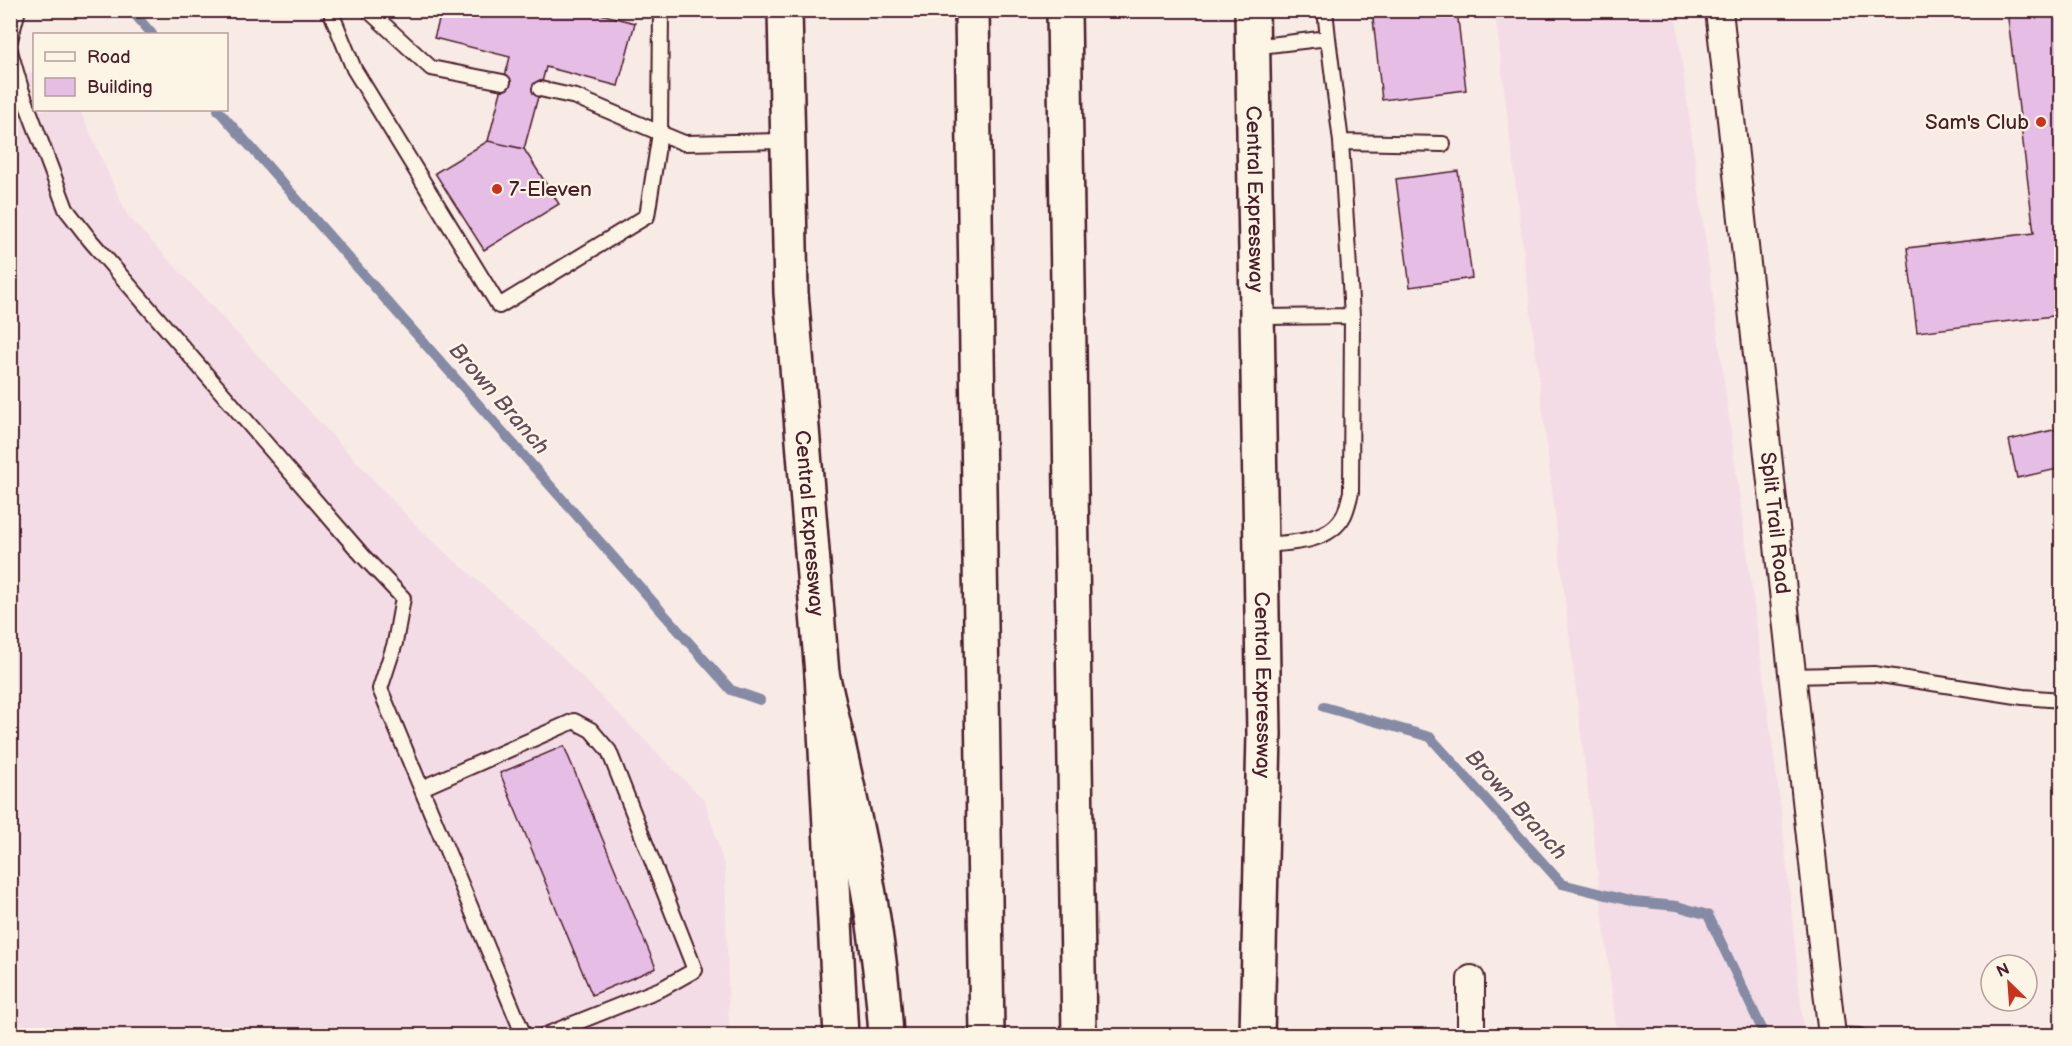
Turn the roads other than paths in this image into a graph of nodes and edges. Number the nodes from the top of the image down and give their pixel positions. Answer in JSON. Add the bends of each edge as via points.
{"nodes":[{"id":1,"x":18,"y":10,"type":"edge"},
{"id":2,"x":330,"y":10,"type":"edge"},
{"id":3,"x":368,"y":10,"type":"edge"},
{"id":4,"x":661,"y":10,"type":"edge"},
{"id":5,"x":784,"y":10,"type":"edge"},
{"id":6,"x":972,"y":10,"type":"edge"},
{"id":7,"x":1064,"y":10,"type":"edge"},
{"id":8,"x":1252,"y":10,"type":"edge"},
{"id":9,"x":1325,"y":10,"type":"edge"},
{"id":10,"x":1719,"y":10,"type":"edge"},
{"id":11,"x":1328,"y":38,"type":"junction"},
{"id":12,"x":10,"y":40,"type":"edge"},
{"id":13,"x":1252,"y":47,"type":"junction"},
{"id":14,"x":10,"y":51,"type":"edge"},
{"id":15,"x":503,"y":82,"type":"dead end"},
{"id":16,"x":540,"y":89,"type":"dead end"},
{"id":17,"x":660,"y":133,"type":"junction"},
{"id":18,"x":787,"y":141,"type":"junction"},
{"id":19,"x":1341,"y":142,"type":"junction"},
{"id":20,"x":1443,"y":144,"type":"dead end"},
{"id":21,"x":1352,"y":316,"type":"junction"},
{"id":22,"x":1259,"y":317,"type":"junction"},
{"id":23,"x":1262,"y":545,"type":"junction"},
{"id":24,"x":822,"y":674,"type":"junction"},
{"id":25,"x":1792,"y":676,"type":"junction"},
{"id":26,"x":2061,"y":700,"type":"edge"},
{"id":27,"x":422,"y":788,"type":"junction"},
{"id":28,"x":1471,"y":979,"type":"dead end"},
{"id":29,"x":837,"y":1027,"type":"edge"},
{"id":30,"x":524,"y":1035,"type":"edge"},
{"id":31,"x":543,"y":1035,"type":"edge"},
{"id":32,"x":886,"y":1035,"type":"edge"},
{"id":33,"x":987,"y":1035,"type":"edge"},
{"id":34,"x":1079,"y":1035,"type":"edge"},
{"id":35,"x":1257,"y":1035,"type":"edge"},
{"id":36,"x":1471,"y":1035,"type":"edge"},
{"id":37,"x":1832,"y":1035,"type":"edge"},
{"id":38,"x":1859,"y":1035,"type":"edge"}],
"edges":[{"from":1,"to":12,"type":"lane"},
{"from":2,"to":17,"type":"lane","via":[[354,69],[499,306],[647,216]]},
{"from":3,"to":15,"type":"lane","via":[[431,68]]},
{"from":4,"to":17,"type":"lane"},
{"from":5,"to":18,"type":"main road","name":"Central Expressway"},
{"from":6,"to":33,"type":"main road"},
{"from":7,"to":34,"type":"main road"},
{"from":8,"to":13,"type":"main road","name":"Central Expressway"},
{"from":9,"to":11,"type":"lane"},
{"from":10,"to":25,"type":"street","name":"Split Trail Road"},
{"from":11,"to":13,"type":"lane"},
{"from":11,"to":19,"type":"lane"},
{"from":13,"to":22,"type":"main road","name":"Central Expressway"},
{"from":14,"to":27,"type":"lane","via":[[66,209],[403,598],[395,643],[380,689]]},
{"from":16,"to":17,"type":"lane","via":[[576,97]]},
{"from":17,"to":18,"type":"lane","via":[[684,143]]},
{"from":18,"to":24,"type":"main road","name":"Central Expressway","via":[[791,293]]},
{"from":19,"to":20,"type":"lane"},
{"from":19,"to":21,"type":"lane"},
{"from":21,"to":22,"type":"lane"},
{"from":21,"to":23,"type":"lane","via":[[1351,492],[1343,517],[1324,533],[1304,541]]},
{"from":22,"to":23,"type":"main road","name":"Central Expressway"},
{"from":23,"to":35,"type":"main road","name":"Central Expressway","via":[[1263,862]]},
{"from":24,"to":29,"type":"main road","name":"Central Expressway"},
{"from":24,"to":32,"type":"main road","via":[[857,825],[883,989]]},
{"from":25,"to":26,"type":"lane","via":[[1874,674]]},
{"from":25,"to":37,"type":"street","name":"Split Trail Road"},
{"from":27,"to":30,"type":"lane"},
{"from":27,"to":31,"type":"lane","via":[[574,721],[591,730],[609,751],[695,970],[663,988]]},
{"from":28,"to":36,"type":"street"},
{"from":37,"to":38,"type":"lane"}]}
